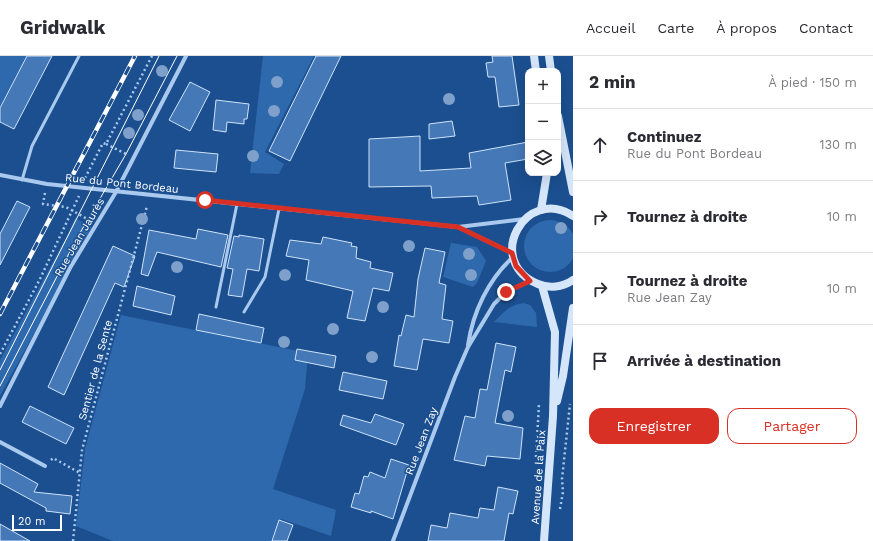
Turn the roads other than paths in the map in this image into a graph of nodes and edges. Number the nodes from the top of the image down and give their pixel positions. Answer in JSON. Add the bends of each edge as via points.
{"nodes":[{"id":1,"x":79,"y":56,"type":"edge"},
{"id":2,"x":186,"y":56,"type":"edge"},
{"id":3,"x":534,"y":56,"type":"edge"},
{"id":4,"x":539,"y":56,"type":"edge"},
{"id":5,"x":549,"y":56,"type":"edge"},
{"id":6,"x":536,"y":68,"type":"edge"},
{"id":7,"x":541,"y":68,"type":"edge"},
{"id":8,"x":551,"y":68,"type":"edge"},
{"id":9,"x":561,"y":131,"type":"edge"},
{"id":10,"x":0,"y":175,"type":"edge"},
{"id":11,"x":546,"y":176,"type":"edge"},
{"id":12,"x":22,"y":180,"type":"junction"},
{"id":13,"x":116,"y":192,"type":"junction"},
{"id":14,"x":573,"y":192,"type":"edge"},
{"id":15,"x":237,"y":204,"type":"junction"},
{"id":16,"x":279,"y":209,"type":"junction"},
{"id":17,"x":541,"y":210,"type":"junction"},
{"id":18,"x":573,"y":216,"type":"edge"},
{"id":19,"x":524,"y":219,"type":"junction"},
{"id":20,"x":458,"y":227,"type":"junction"},
{"id":21,"x":513,"y":255,"type":"junction"},
{"id":22,"x":573,"y":280,"type":"edge"},
{"id":23,"x":530,"y":281,"type":"junction"},
{"id":24,"x":542,"y":286,"type":"junction"},
{"id":25,"x":216,"y":307,"type":"dead end"},
{"id":26,"x":573,"y":308,"type":"edge"},
{"id":27,"x":244,"y":312,"type":"dead end"},
{"id":28,"x":468,"y":347,"type":"junction"},
{"id":29,"x":0,"y":406,"type":"edge"},
{"id":30,"x":553,"y":416,"type":"junction"},
{"id":31,"x":0,"y":442,"type":"edge"},
{"id":32,"x":45,"y":466,"type":"road end"},
{"id":33,"x":393,"y":541,"type":"edge"},
{"id":34,"x":544,"y":541,"type":"edge"}],
"edges":[{"from":1,"to":12,"type":"lane","via":[[32,146]]},
{"from":2,"to":13,"type":"street","name":"Rue Jean Jaurès"},
{"from":3,"to":6,"type":"main road"},
{"from":4,"to":7,"type":"main road"},
{"from":5,"to":8,"type":"main road"},
{"from":9,"to":14,"type":"main road"},
{"from":10,"to":12,"type":"street","name":"Rue du Pont Bordeau"},
{"from":11,"to":17,"type":"main road"},
{"from":12,"to":13,"type":"street","name":"Rue du Pont Bordeau"},
{"from":13,"to":15,"type":"street","name":"Rue du Pont Bordeau"},
{"from":13,"to":29,"type":"street","name":"Rue Jean Jaurès","via":[[70,268]]},
{"from":15,"to":16,"type":"street","name":"Rue du Pont Bordeau"},
{"from":15,"to":25,"type":"lane"},
{"from":16,"to":20,"type":"street","name":"Rue du Pont Bordeau"},
{"from":16,"to":27,"type":"lane","via":[[265,277]]},
{"from":17,"to":18,"type":"main road","via":[[554,208]]},
{"from":17,"to":19,"type":"main road"},
{"from":19,"to":20,"type":"street","name":"Rue du Pont Bordeau"},
{"from":19,"to":21,"type":"main road","via":[[512,241]]},
{"from":20,"to":21,"type":"street","name":"Rue du Pont Bordeau"},
{"from":21,"to":23,"type":"main road","via":[[522,275]]},
{"from":21,"to":28,"type":"street","name":"Rue Jean Zay","via":[[489,285],[471,325]]},
{"from":22,"to":24,"type":"main road","via":[[560,286]]},
{"from":23,"to":24,"type":"main road"},
{"from":23,"to":28,"type":"street","name":"Rue Jean Zay","via":[[506,292],[494,304]]},
{"from":24,"to":30,"type":"main road","name":"Avenue de la Paix","via":[[555,332]]},
{"from":26,"to":30,"type":"main road","name":"Avenue de la Paix","via":[[563,376]]},
{"from":28,"to":33,"type":"street","name":"Rue Jean Zay"},
{"from":30,"to":34,"type":"main road","name":"Avenue de la Paix"},
{"from":31,"to":32,"type":"street"}]}
